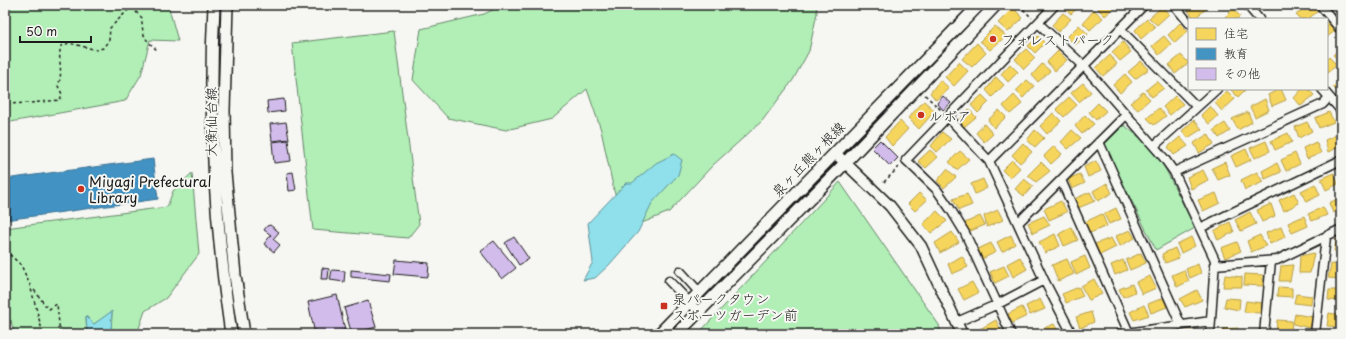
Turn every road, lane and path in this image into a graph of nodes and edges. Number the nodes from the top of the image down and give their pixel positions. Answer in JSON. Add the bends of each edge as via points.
{"nodes":[{"id":1,"x":214,"y":5,"type":"edge"},
{"id":2,"x":227,"y":5,"type":"edge"},
{"id":3,"x":979,"y":5,"type":"edge"},
{"id":4,"x":996,"y":5,"type":"edge"},
{"id":5,"x":1019,"y":5,"type":"edge"},
{"id":6,"x":1055,"y":5,"type":"edge"},
{"id":7,"x":1144,"y":5,"type":"edge"},
{"id":8,"x":1174,"y":5,"type":"edge"},
{"id":9,"x":1247,"y":5,"type":"edge"},
{"id":10,"x":1320,"y":5,"type":"edge"},
{"id":11,"x":1257,"y":18,"type":"edge"},
{"id":12,"x":1188,"y":22,"type":"edge"},
{"id":13,"x":1038,"y":23,"type":"junction"},
{"id":14,"x":1120,"y":29,"type":"junction"},
{"id":15,"x":1341,"y":30,"type":"edge"},
{"id":16,"x":158,"y":51,"type":"dead end"},
{"id":17,"x":212,"y":53,"type":"junction"},
{"id":18,"x":225,"y":53,"type":"junction"},
{"id":19,"x":1084,"y":66,"type":"junction"},
{"id":20,"x":5,"y":67,"type":"edge"},
{"id":21,"x":1216,"y":90,"type":"edge"},
{"id":22,"x":1323,"y":90,"type":"edge"},
{"id":23,"x":924,"y":94,"type":"dead end"},
{"id":24,"x":1329,"y":97,"type":"junction"},
{"id":25,"x":7,"y":104,"type":"junction"},
{"id":26,"x":1197,"y":107,"type":"junction"},
{"id":27,"x":5,"y":108,"type":"edge"},
{"id":28,"x":1341,"y":113,"type":"edge"},
{"id":29,"x":1126,"y":115,"type":"junction"},
{"id":30,"x":948,"y":117,"type":"junction"},
{"id":31,"x":1099,"y":142,"type":"junction"},
{"id":32,"x":1154,"y":146,"type":"junction"},
{"id":33,"x":834,"y":153,"type":"junction"},
{"id":34,"x":906,"y":160,"type":"junction"},
{"id":35,"x":1341,"y":160,"type":"edge"},
{"id":36,"x":989,"y":161,"type":"junction"},
{"id":37,"x":845,"y":163,"type":"junction"},
{"id":38,"x":1174,"y":172,"type":"junction"},
{"id":39,"x":1061,"y":180,"type":"junction"},
{"id":40,"x":884,"y":182,"type":"dead end"},
{"id":41,"x":1019,"y":222,"type":"junction"},
{"id":42,"x":1200,"y":228,"type":"junction"},
{"id":43,"x":1341,"y":229,"type":"edge"},
{"id":44,"x":1326,"y":237,"type":"junction"},
{"id":45,"x":5,"y":244,"type":"edge"},
{"id":46,"x":1271,"y":261,"type":"junction"},
{"id":47,"x":1214,"y":265,"type":"junction"},
{"id":48,"x":680,"y":271,"type":"dead end"},
{"id":49,"x":1044,"y":280,"type":"junction"},
{"id":50,"x":669,"y":281,"type":"dead end"},
{"id":51,"x":34,"y":290,"type":"dead end"},
{"id":52,"x":699,"y":292,"type":"junction"},
{"id":53,"x":689,"y":303,"type":"junction"},
{"id":54,"x":998,"y":304,"type":"junction"},
{"id":55,"x":699,"y":312,"type":"junction"},
{"id":56,"x":1211,"y":321,"type":"junction"},
{"id":57,"x":957,"y":322,"type":"junction"},
{"id":58,"x":1181,"y":325,"type":"junction"},
{"id":59,"x":1130,"y":333,"type":"junction"},
{"id":60,"x":43,"y":334,"type":"edge"},
{"id":61,"x":60,"y":334,"type":"edge"},
{"id":62,"x":231,"y":334,"type":"edge"},
{"id":63,"x":244,"y":334,"type":"edge"},
{"id":64,"x":659,"y":334,"type":"edge"},
{"id":65,"x":677,"y":334,"type":"edge"},
{"id":66,"x":962,"y":334,"type":"edge"},
{"id":67,"x":1012,"y":334,"type":"edge"},
{"id":68,"x":1072,"y":334,"type":"edge"},
{"id":69,"x":1120,"y":334,"type":"edge"},
{"id":70,"x":1210,"y":334,"type":"edge"},
{"id":71,"x":1264,"y":334,"type":"edge"},
{"id":72,"x":1315,"y":334,"type":"edge"}],
"edges":[{"from":1,"to":17,"type":"main road","name":"大衡仙台線"},
{"from":2,"to":18,"type":"main road","name":"大衡仙台線"},
{"from":3,"to":33,"type":"main road","name":"泉ヶ丘熊ヶ根線"},
{"from":4,"to":37,"type":"main road","name":"泉ヶ丘熊ヶ根線"},
{"from":5,"to":13,"type":"path"},
{"from":6,"to":13,"type":"street"},
{"from":7,"to":14,"type":"street"},
{"from":8,"to":12,"type":"street"},
{"from":9,"to":11,"type":"street"},
{"from":10,"to":15,"type":"street"},
{"from":13,"to":19,"type":"street"},
{"from":13,"to":30,"type":"street"},
{"from":14,"to":19,"type":"street"},
{"from":14,"to":26,"type":"street"},
{"from":16,"to":25,"type":"path","via":[[146,40],[142,18],[132,8],[110,28],[109,40],[102,48],[97,50],[69,43],[60,46],[60,100]]},
{"from":17,"to":18,"type":"street"},
{"from":17,"to":62,"type":"main road","name":"大衡仙台線","via":[[215,183],[220,254]]},
{"from":18,"to":63,"type":"main road","name":"大衡仙台線","via":[[226,189]]},
{"from":19,"to":29,"type":"street"},
{"from":19,"to":36,"type":"street"},
{"from":20,"to":25,"type":"path","via":[[10,88]]},
{"from":21,"to":26,"type":"street"},
{"from":22,"to":24,"type":"street"},
{"from":23,"to":30,"type":"path"},
{"from":24,"to":28,"type":"street"},
{"from":24,"to":38,"type":"street","via":[[1323,104]]},
{"from":25,"to":27,"type":"path"},
{"from":26,"to":32,"type":"street"},
{"from":29,"to":31,"type":"street"},
{"from":29,"to":32,"type":"street"},
{"from":30,"to":34,"type":"street"},
{"from":30,"to":36,"type":"street"},
{"from":31,"to":39,"type":"street"},
{"from":31,"to":58,"type":"street"},
{"from":32,"to":38,"type":"street"},
{"from":33,"to":37,"type":"street"},
{"from":33,"to":52,"type":"main road","name":"泉ヶ丘熊ヶ根線"},
{"from":34,"to":40,"type":"path"},
{"from":34,"to":54,"type":"street","via":[[937,190],[951,210],[965,233]]},
{"from":35,"to":42,"type":"street"},
{"from":36,"to":41,"type":"street"},
{"from":37,"to":55,"type":"main road","name":"泉ヶ丘熊ヶ根線"},
{"from":37,"to":57,"type":"street","via":[[890,206],[921,246]]},
{"from":38,"to":42,"type":"street"},
{"from":39,"to":41,"type":"street"},
{"from":39,"to":59,"type":"street"},
{"from":41,"to":49,"type":"street"},
{"from":42,"to":47,"type":"street","via":[[1215,260]]},
{"from":43,"to":44,"type":"street"},
{"from":44,"to":46,"type":"street"},
{"from":44,"to":72,"type":"street"},
{"from":45,"to":60,"type":"path","via":[[7,252],[21,265],[30,285]]},
{"from":46,"to":47,"type":"street"},
{"from":46,"to":71,"type":"street"},
{"from":47,"to":56,"type":"street"},
{"from":48,"to":52,"type":"street"},
{"from":49,"to":54,"type":"street"},
{"from":49,"to":68,"type":"street"},
{"from":50,"to":53,"type":"street"},
{"from":51,"to":61,"type":"path","via":[[49,309],[58,304]]},
{"from":52,"to":53,"type":"main road","name":"泉ヶ丘熊ヶ根線"},
{"from":53,"to":55,"type":"street"},
{"from":53,"to":64,"type":"main road","name":"泉ヶ丘熊ヶ根線"},
{"from":54,"to":57,"type":"street"},
{"from":54,"to":67,"type":"street"},
{"from":55,"to":65,"type":"main road","name":"泉ヶ丘熊ヶ根線"},
{"from":56,"to":58,"type":"street"},
{"from":56,"to":70,"type":"street"},
{"from":57,"to":66,"type":"street"},
{"from":58,"to":59,"type":"street"},
{"from":59,"to":69,"type":"street"}]}
